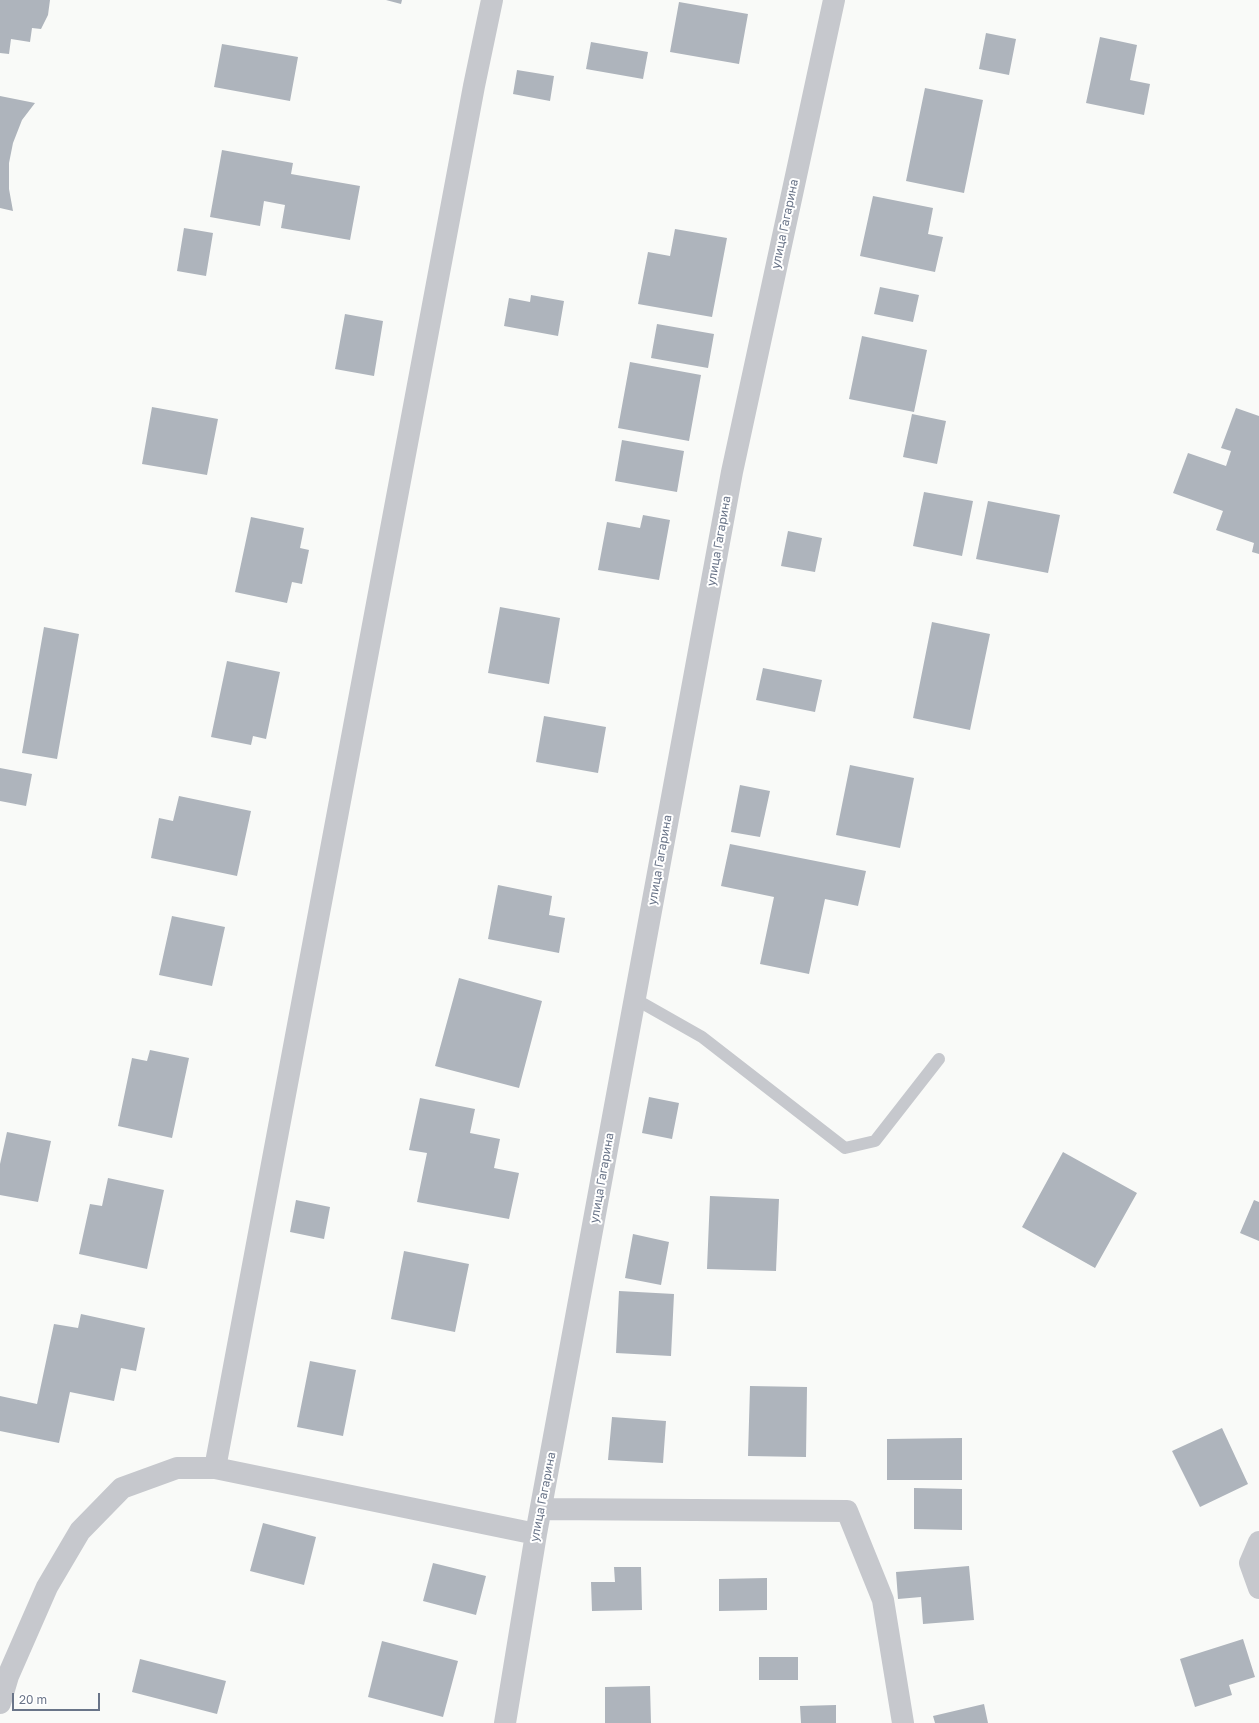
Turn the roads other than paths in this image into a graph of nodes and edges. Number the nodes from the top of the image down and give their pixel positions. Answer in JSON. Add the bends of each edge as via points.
{"nodes":[{"id":1,"x":492,"y":0,"type":"edge"},
{"id":2,"x":834,"y":0,"type":"edge"},
{"id":3,"x":635,"y":999,"type":"junction"},
{"id":4,"x":939,"y":1059,"type":"dead end"},
{"id":5,"x":215,"y":1468,"type":"junction"},
{"id":6,"x":541,"y":1509,"type":"junction"},
{"id":7,"x":536,"y":1534,"type":"junction"},
{"id":8,"x":1259,"y":1542,"type":"edge"},
{"id":9,"x":1259,"y":1588,"type":"edge"},
{"id":10,"x":0,"y":1703,"type":"edge"},
{"id":11,"x":505,"y":1723,"type":"edge"},
{"id":12,"x":903,"y":1723,"type":"edge"}],
"edges":[{"from":1,"to":5,"type":"street"},
{"from":2,"to":3,"type":"street","name":"улица Гагарина","via":[[732,472]]},
{"from":3,"to":4,"type":"lane","via":[[702,1037],[845,1148],[875,1141]]},
{"from":3,"to":6,"type":"street","name":"улица Гагарина"},
{"from":5,"to":7,"type":"street"},
{"from":5,"to":10,"type":"street","via":[[177,1468],[122,1488],[80,1530],[47,1587],[8,1676]]},
{"from":6,"to":7,"type":"street","name":"улица Гагарина"},
{"from":6,"to":12,"type":"street","via":[[847,1511],[883,1600]]},
{"from":7,"to":11,"type":"street","name":"улица Гагарина"},
{"from":8,"to":9,"type":"street","via":[[1250,1563]]}]}
